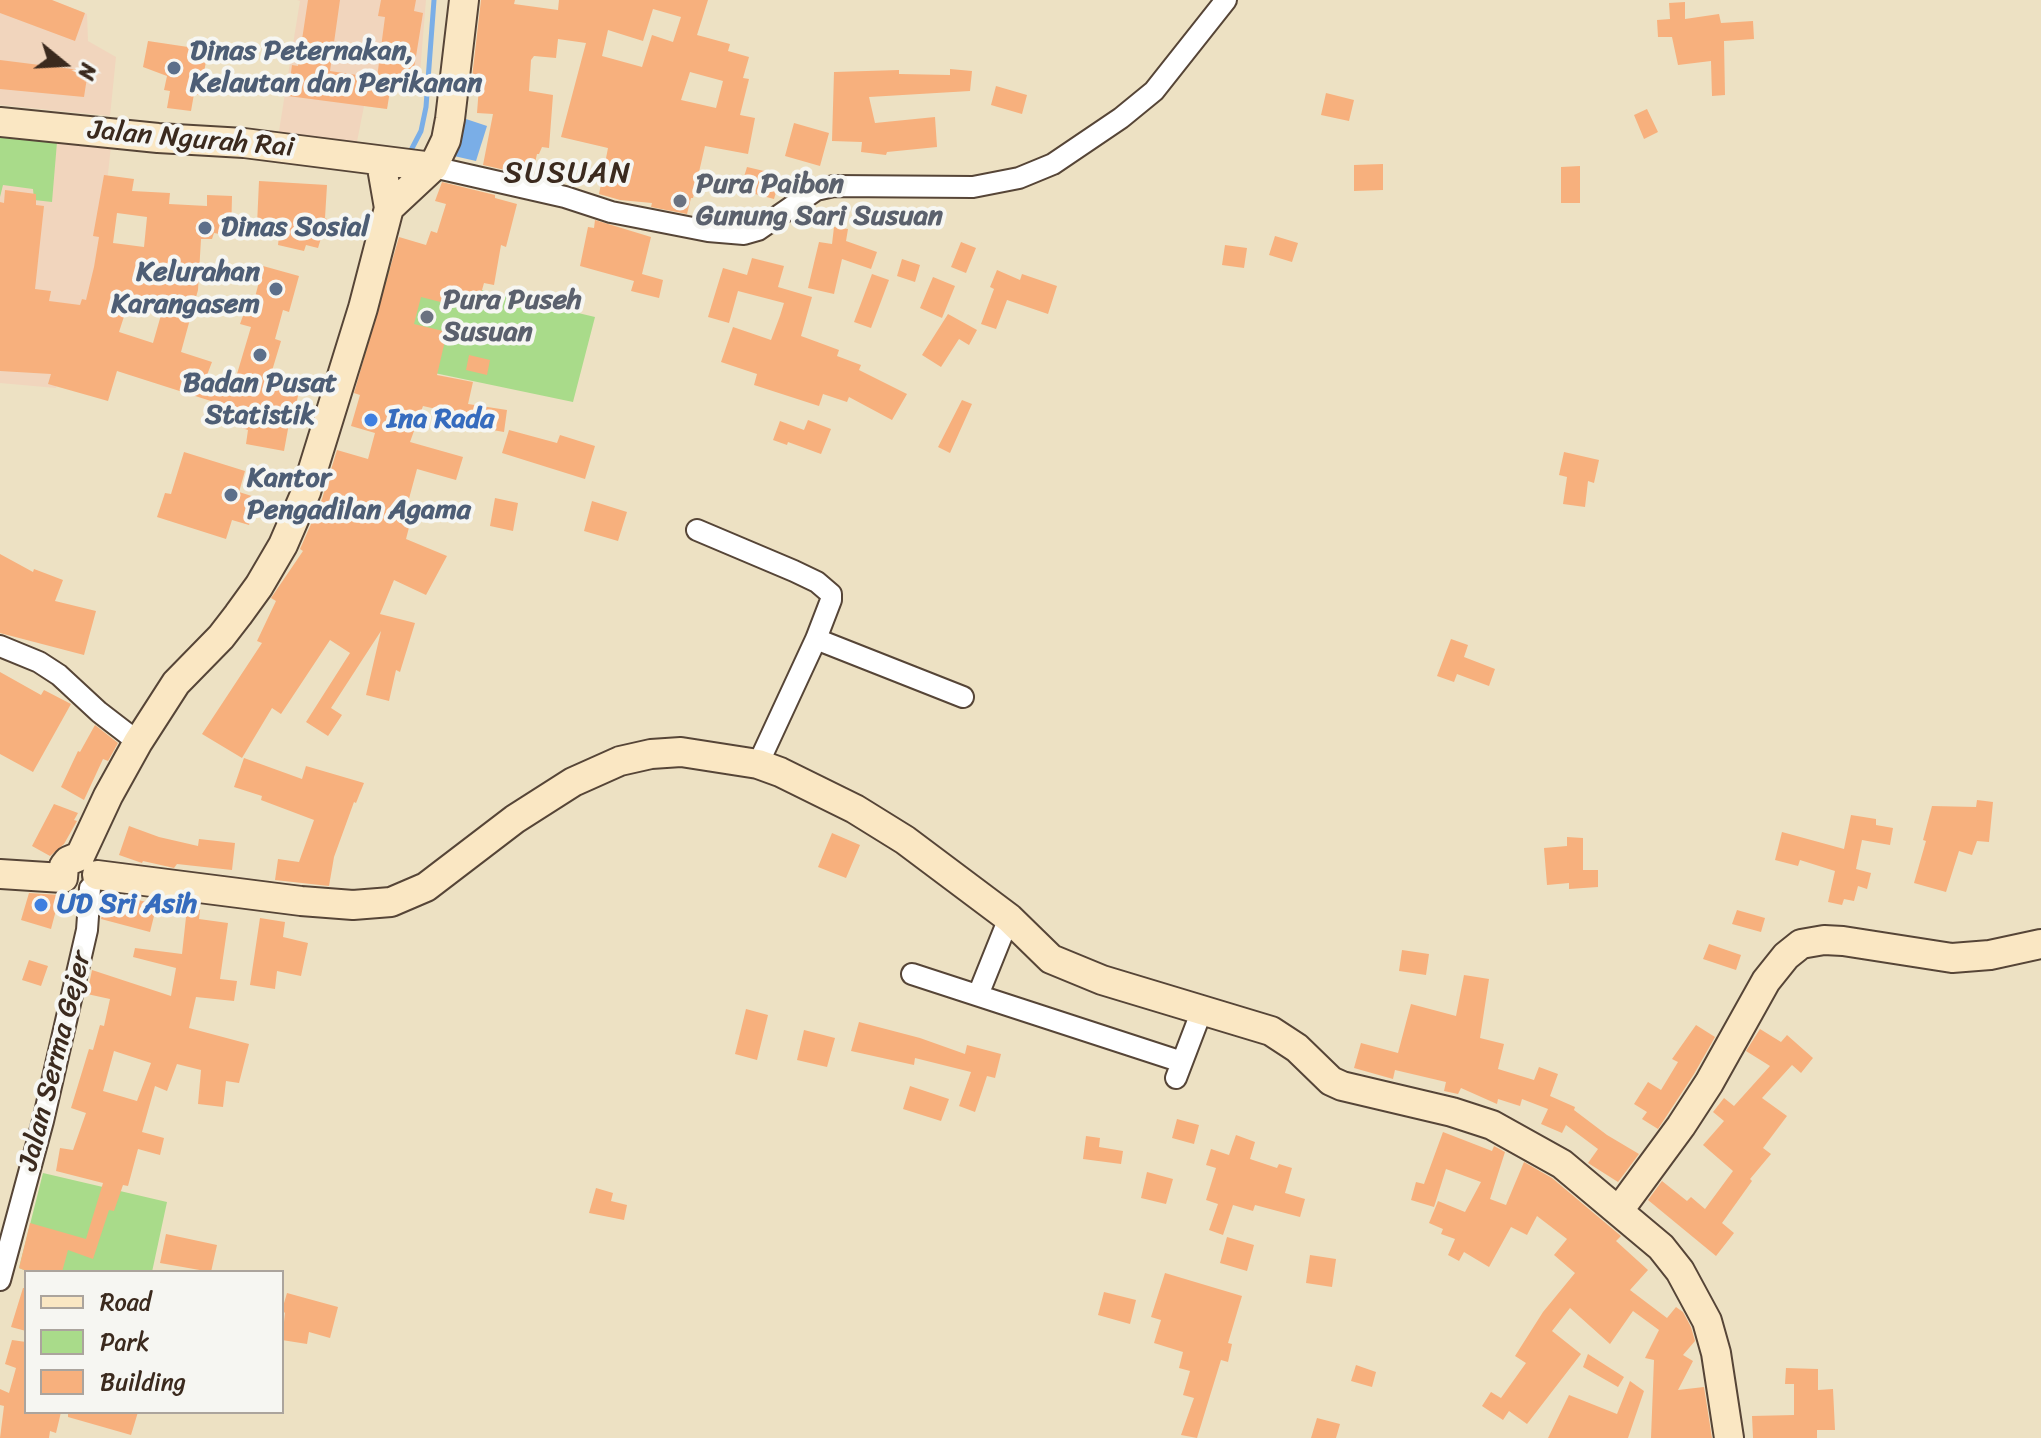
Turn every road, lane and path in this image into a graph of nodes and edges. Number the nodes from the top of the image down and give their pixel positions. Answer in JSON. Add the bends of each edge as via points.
{"nodes":[{"id":1,"x":464,"y":0,"type":"edge"},
{"id":2,"x":1226,"y":0,"type":"edge"},
{"id":3,"x":0,"y":122,"type":"edge"},
{"id":4,"x":381,"y":162,"type":"junction"},
{"id":5,"x":433,"y":167,"type":"junction"},
{"id":6,"x":389,"y":208,"type":"junction"},
{"id":7,"x":697,"y":530,"type":"dead end"},
{"id":8,"x":816,"y":639,"type":"junction"},
{"id":9,"x":0,"y":646,"type":"edge"},
{"id":10,"x":963,"y":697,"type":"dead end"},
{"id":11,"x":138,"y":742,"type":"junction"},
{"id":12,"x":758,"y":764,"type":"junction"},
{"id":13,"x":0,"y":874,"type":"edge"},
{"id":14,"x":81,"y":878,"type":"junction"},
{"id":15,"x":1009,"y":918,"type":"junction"},
{"id":16,"x":2041,"y":944,"type":"edge"},
{"id":17,"x":912,"y":974,"type":"dead end"},
{"id":18,"x":978,"y":995,"type":"junction"},
{"id":19,"x":1202,"y":1010,"type":"junction"},
{"id":20,"x":1620,"y":1209,"type":"junction"},
{"id":21,"x":0,"y":1280,"type":"edge"},
{"id":22,"x":1729,"y":1438,"type":"edge"}],
"edges":[{"from":1,"to":5,"type":"street","via":[[450,119]]},
{"from":2,"to":5,"type":"street","via":[[1154,91],[1053,164],[1019,178],[973,187],[834,186],[816,190],[744,234],[611,212]]},
{"from":3,"to":4,"type":"street","name":"Jalan Ngurah Rai","via":[[244,143]]},
{"from":4,"to":5,"type":"street","name":"Jalan Ngurah Rai"},
{"from":4,"to":6,"type":"street"},
{"from":5,"to":6,"type":"street"},
{"from":6,"to":11,"type":"street","via":[[335,400],[283,545],[238,615],[176,683]]},
{"from":7,"to":8,"type":"street","via":[[826,588],[831,600]]},
{"from":8,"to":10,"type":"street"},
{"from":8,"to":12,"type":"street"},
{"from":9,"to":11,"type":"street","via":[[59,675]]},
{"from":11,"to":14,"type":"street","via":[[108,796]]},
{"from":12,"to":14,"type":"street","via":[[681,752],[620,761],[573,782],[426,887],[391,902],[301,901]]},
{"from":12,"to":15,"type":"street","via":[[803,782],[905,840]]},
{"from":13,"to":14,"type":"street"},
{"from":14,"to":21,"type":"street","name":"Jalan Serma Gejer","via":[[87,930]]},
{"from":15,"to":18,"type":"street"},
{"from":15,"to":19,"type":"street","via":[[1051,959]]},
{"from":16,"to":20,"type":"street","via":[[1952,958],[1843,941],[1801,944],[1766,981],[1702,1093]]},
{"from":17,"to":18,"type":"street"},
{"from":18,"to":19,"type":"street","via":[[1179,1070]]},
{"from":19,"to":20,"type":"street","via":[[1271,1031],[1342,1086],[1492,1125],[1562,1164]]},
{"from":20,"to":22,"type":"street","via":[[1680,1271],[1707,1321]]}]}
